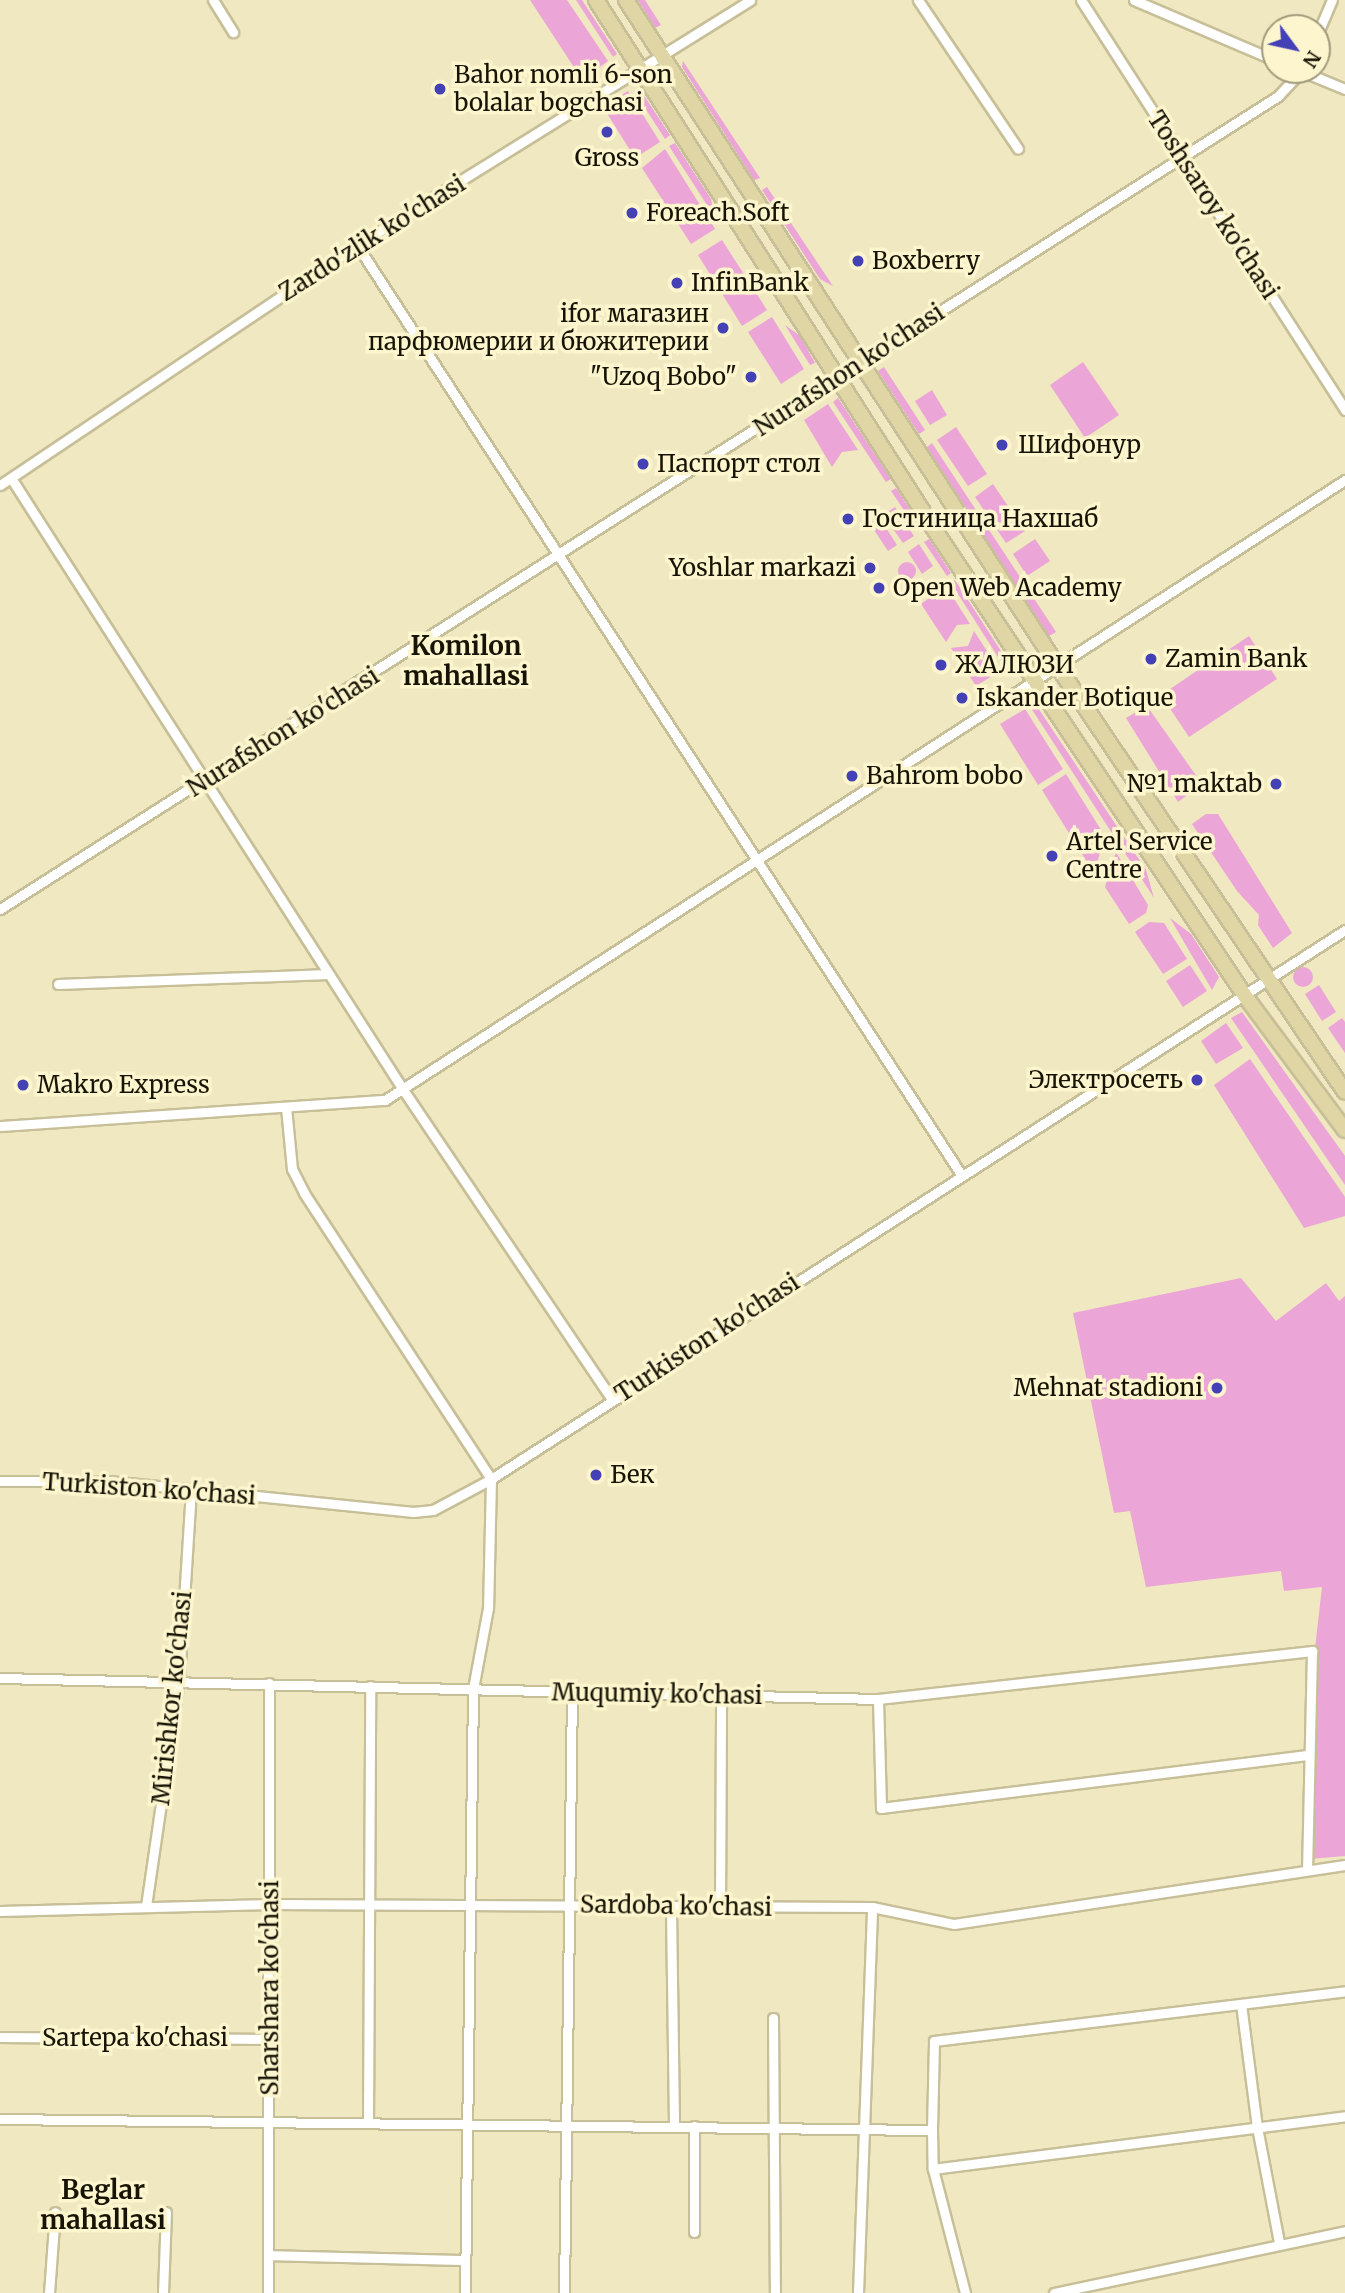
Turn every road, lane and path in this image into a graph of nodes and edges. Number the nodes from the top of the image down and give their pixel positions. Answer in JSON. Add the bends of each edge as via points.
{"nodes":[{"id":1,"x":213,"y":0,"type":"edge"},
{"id":2,"x":596,"y":0,"type":"edge"},
{"id":3,"x":626,"y":0,"type":"edge"},
{"id":4,"x":750,"y":0,"type":"edge"},
{"id":5,"x":918,"y":0,"type":"edge"},
{"id":6,"x":1081,"y":0,"type":"edge"},
{"id":7,"x":1134,"y":0,"type":"edge"},
{"id":8,"x":233,"y":32,"type":"dead end"},
{"id":9,"x":1261,"y":54,"type":"edge"},
{"id":10,"x":663,"y":56,"type":"junction"},
{"id":11,"x":642,"y":69,"type":"junction"},
{"id":12,"x":1288,"y":84,"type":"edge"},
{"id":13,"x":1018,"y":149,"type":"dead end"},
{"id":14,"x":1183,"y":158,"type":"junction"},
{"id":15,"x":357,"y":245,"type":"junction"},
{"id":16,"x":861,"y":362,"type":"junction"},
{"id":17,"x":838,"y":376,"type":"junction"},
{"id":18,"x":1345,"y":410,"type":"edge"},
{"id":19,"x":11,"y":478,"type":"junction"},
{"id":20,"x":1345,"y":480,"type":"edge"},
{"id":21,"x":0,"y":485,"type":"edge"},
{"id":22,"x":560,"y":557,"type":"junction"},
{"id":23,"x":1056,"y":664,"type":"junction"},
{"id":24,"x":1035,"y":678,"type":"junction"},
{"id":25,"x":204,"y":782,"type":"junction"},
{"id":26,"x":755,"y":860,"type":"junction"},
{"id":27,"x":0,"y":909,"type":"edge"},
{"id":28,"x":1345,"y":929,"type":"edge"},
{"id":29,"x":328,"y":974,"type":"junction"},
{"id":30,"x":1267,"y":980,"type":"junction"},
{"id":31,"x":58,"y":984,"type":"dead end"},
{"id":32,"x":1245,"y":996,"type":"junction"},
{"id":33,"x":404,"y":1091,"type":"junction"},
{"id":34,"x":1345,"y":1092,"type":"edge"},
{"id":35,"x":286,"y":1107,"type":"junction"},
{"id":36,"x":0,"y":1126,"type":"edge"},
{"id":37,"x":1345,"y":1130,"type":"edge"},
{"id":38,"x":962,"y":1177,"type":"junction"},
{"id":39,"x":612,"y":1399,"type":"junction"},
{"id":40,"x":491,"y":1479,"type":"junction"},
{"id":41,"x":0,"y":1481,"type":"edge"},
{"id":42,"x":191,"y":1489,"type":"junction"},
{"id":43,"x":0,"y":1678,"type":"edge"},
{"id":44,"x":178,"y":1680,"type":"junction"},
{"id":45,"x":270,"y":1683,"type":"junction"},
{"id":46,"x":370,"y":1686,"type":"junction"},
{"id":47,"x":473,"y":1689,"type":"junction"},
{"id":48,"x":572,"y":1692,"type":"junction"},
{"id":49,"x":721,"y":1694,"type":"junction"},
{"id":50,"x":878,"y":1699,"type":"junction"},
{"id":51,"x":1309,"y":1755,"type":"junction"},
{"id":52,"x":1345,"y":1866,"type":"edge"},
{"id":53,"x":1307,"y":1869,"type":"junction"},
{"id":54,"x":470,"y":1904,"type":"junction"},
{"id":55,"x":571,"y":1904,"type":"junction"},
{"id":56,"x":270,"y":1905,"type":"junction"},
{"id":57,"x":371,"y":1905,"type":"junction"},
{"id":58,"x":146,"y":1906,"type":"junction"},
{"id":59,"x":872,"y":1907,"type":"junction"},
{"id":60,"x":671,"y":1908,"type":"junction"},
{"id":61,"x":720,"y":1908,"type":"junction"},
{"id":62,"x":0,"y":1911,"type":"edge"},
{"id":63,"x":1345,"y":1991,"type":"edge"},
{"id":64,"x":1241,"y":2004,"type":"junction"},
{"id":65,"x":773,"y":2018,"type":"dead end"},
{"id":66,"x":0,"y":2036,"type":"edge"},
{"id":67,"x":270,"y":2039,"type":"junction"},
{"id":68,"x":1345,"y":2116,"type":"edge"},
{"id":69,"x":0,"y":2119,"type":"edge"},
{"id":70,"x":368,"y":2121,"type":"junction"},
{"id":71,"x":469,"y":2122,"type":"junction"},
{"id":72,"x":270,"y":2124,"type":"junction"},
{"id":73,"x":569,"y":2125,"type":"junction"},
{"id":74,"x":771,"y":2125,"type":"junction"},
{"id":75,"x":674,"y":2126,"type":"junction"},
{"id":76,"x":694,"y":2126,"type":"junction"},
{"id":77,"x":1257,"y":2127,"type":"junction"},
{"id":78,"x":864,"y":2129,"type":"junction"},
{"id":79,"x":932,"y":2130,"type":"junction"},
{"id":80,"x":933,"y":2169,"type":"junction"},
{"id":81,"x":55,"y":2212,"type":"dead end"},
{"id":82,"x":166,"y":2212,"type":"dead end"},
{"id":83,"x":1345,"y":2231,"type":"edge"},
{"id":84,"x":694,"y":2232,"type":"dead end"},
{"id":85,"x":1279,"y":2242,"type":"junction"},
{"id":86,"x":269,"y":2255,"type":"junction"},
{"id":87,"x":465,"y":2260,"type":"junction"},
{"id":88,"x":49,"y":2293,"type":"edge"},
{"id":89,"x":163,"y":2293,"type":"edge"},
{"id":90,"x":268,"y":2293,"type":"edge"},
{"id":91,"x":465,"y":2293,"type":"edge"},
{"id":92,"x":564,"y":2293,"type":"edge"},
{"id":93,"x":775,"y":2293,"type":"edge"},
{"id":94,"x":858,"y":2293,"type":"edge"},
{"id":95,"x":965,"y":2293,"type":"edge"},
{"id":96,"x":1054,"y":2293,"type":"edge"}],
"edges":[{"from":1,"to":8,"type":"street"},
{"from":2,"to":11,"type":"main road"},
{"from":3,"to":10,"type":"main road"},
{"from":4,"to":10,"type":"street","name":"Zardo'zlik ko'chasi"},
{"from":5,"to":13,"type":"street"},
{"from":6,"to":14,"type":"street","name":"Toshsaroy ko'chasi"},
{"from":7,"to":9,"type":"street"},
{"from":10,"to":11,"type":"street","name":"Zardo'zlik ko'chasi"},
{"from":10,"to":16,"type":"main road"},
{"from":11,"to":15,"type":"street","name":"Zardo'zlik ko'chasi"},
{"from":11,"to":17,"type":"main road"},
{"from":12,"to":14,"type":"street","name":"Nurafshon ko'chasi","via":[[1278,96]]},
{"from":14,"to":16,"type":"street","name":"Nurafshon ko'chasi"},
{"from":14,"to":18,"type":"street","name":"Toshsaroy ko'chasi"},
{"from":15,"to":19,"type":"street","name":"Zardo'zlik ko'chasi"},
{"from":15,"to":22,"type":"street"},
{"from":16,"to":17,"type":"street","name":"Nurafshon ko'chasi"},
{"from":16,"to":23,"type":"main road"},
{"from":17,"to":22,"type":"street","name":"Nurafshon ko'chasi"},
{"from":17,"to":24,"type":"main road"},
{"from":19,"to":21,"type":"street","name":"Zardo'zlik ko'chasi"},
{"from":19,"to":25,"type":"street"},
{"from":20,"to":23,"type":"street"},
{"from":22,"to":25,"type":"street","name":"Nurafshon ko'chasi"},
{"from":22,"to":26,"type":"street"},
{"from":23,"to":24,"type":"street"},
{"from":23,"to":30,"type":"main road"},
{"from":24,"to":26,"type":"street"},
{"from":24,"to":32,"type":"main road"},
{"from":25,"to":27,"type":"street","name":"Nurafshon ko'chasi"},
{"from":25,"to":29,"type":"street"},
{"from":26,"to":33,"type":"street"},
{"from":26,"to":38,"type":"street"},
{"from":28,"to":30,"type":"street","name":"Turkiston ko'chasi"},
{"from":29,"to":31,"type":"street"},
{"from":29,"to":33,"type":"street"},
{"from":30,"to":32,"type":"street","name":"Turkiston ko'chasi"},
{"from":30,"to":34,"type":"main road"},
{"from":32,"to":37,"type":"main road"},
{"from":32,"to":38,"type":"street","name":"Turkiston ko'chasi"},
{"from":33,"to":35,"type":"street","via":[[385,1100]]},
{"from":33,"to":39,"type":"street"},
{"from":35,"to":36,"type":"street"},
{"from":35,"to":40,"type":"street","via":[[292,1169],[304,1193]]},
{"from":38,"to":39,"type":"street","name":"Turkiston ko'chasi"},
{"from":39,"to":40,"type":"street","name":"Turkiston ko'chasi"},
{"from":40,"to":42,"type":"street","name":"Turkiston ko'chasi","via":[[433,1510],[412,1512]]},
{"from":40,"to":47,"type":"street","via":[[488,1608]]},
{"from":41,"to":42,"type":"street","name":"Turkiston ko'chasi","via":[[109,1481]]},
{"from":42,"to":44,"type":"street","name":"Mirishkor ko'chasi"},
{"from":43,"to":44,"type":"street","name":"Muqumiy ko'chasi"},
{"from":44,"to":45,"type":"street","name":"Muqumiy ko'chasi"},
{"from":44,"to":58,"type":"street","name":"Mirishkor ko'chasi"},
{"from":45,"to":46,"type":"street","name":"Muqumiy ko'chasi"},
{"from":45,"to":56,"type":"street","name":"Sharshara ko'chasi"},
{"from":46,"to":47,"type":"street","name":"Muqumiy ko'chasi"},
{"from":46,"to":57,"type":"street"},
{"from":47,"to":48,"type":"street","name":"Muqumiy ko'chasi"},
{"from":47,"to":54,"type":"street"},
{"from":48,"to":49,"type":"street","name":"Muqumiy ko'chasi"},
{"from":48,"to":55,"type":"street"},
{"from":49,"to":50,"type":"street","name":"Muqumiy ko'chasi"},
{"from":49,"to":61,"type":"street"},
{"from":50,"to":51,"type":"street","via":[[881,1808]]},
{"from":50,"to":51,"type":"street","name":"Muqumiy ko'chasi","via":[[1312,1651]]},
{"from":51,"to":53,"type":"street"},
{"from":52,"to":53,"type":"street","name":"Sardoba ko'chasi"},
{"from":53,"to":59,"type":"street","name":"Sardoba ko'chasi","via":[[954,1924]]},
{"from":54,"to":55,"type":"street","name":"Sardoba ko'chasi"},
{"from":54,"to":57,"type":"street","name":"Sardoba ko'chasi"},
{"from":54,"to":71,"type":"street"},
{"from":55,"to":60,"type":"street","name":"Sardoba ko'chasi"},
{"from":55,"to":73,"type":"street"},
{"from":56,"to":57,"type":"street","name":"Sardoba ko'chasi"},
{"from":56,"to":58,"type":"street","name":"Sardoba ko'chasi"},
{"from":56,"to":67,"type":"street","name":"Sharshara ko'chasi"},
{"from":57,"to":70,"type":"street"},
{"from":58,"to":62,"type":"street","name":"Sardoba ko'chasi"},
{"from":59,"to":61,"type":"street","name":"Sardoba ko'chasi"},
{"from":59,"to":78,"type":"street"},
{"from":60,"to":61,"type":"street","name":"Sardoba ko'chasi"},
{"from":60,"to":75,"type":"street"},
{"from":63,"to":64,"type":"street"},
{"from":64,"to":77,"type":"street"},
{"from":64,"to":79,"type":"street","via":[[934,2041]]},
{"from":65,"to":74,"type":"street"},
{"from":66,"to":67,"type":"street","name":"Sartepa ko'chasi"},
{"from":67,"to":72,"type":"street","name":"Sharshara ko'chasi"},
{"from":68,"to":77,"type":"street"},
{"from":69,"to":72,"type":"street"},
{"from":70,"to":71,"type":"street"},
{"from":70,"to":72,"type":"street"},
{"from":71,"to":73,"type":"street"},
{"from":71,"to":87,"type":"street"},
{"from":72,"to":86,"type":"street","name":"Sharshara ko'chasi"},
{"from":73,"to":75,"type":"street"},
{"from":73,"to":92,"type":"street"},
{"from":74,"to":76,"type":"street"},
{"from":74,"to":78,"type":"street"},
{"from":74,"to":93,"type":"street"},
{"from":75,"to":76,"type":"street"},
{"from":76,"to":84,"type":"street"},
{"from":77,"to":80,"type":"street"},
{"from":77,"to":85,"type":"street"},
{"from":78,"to":79,"type":"street"},
{"from":78,"to":94,"type":"street"},
{"from":79,"to":80,"type":"street"},
{"from":80,"to":95,"type":"street"},
{"from":81,"to":88,"type":"street"},
{"from":82,"to":89,"type":"street"},
{"from":83,"to":85,"type":"street"},
{"from":85,"to":96,"type":"street"},
{"from":86,"to":87,"type":"street"},
{"from":86,"to":90,"type":"street","name":"Sharshara ko'chasi"},
{"from":87,"to":91,"type":"street"}]}
